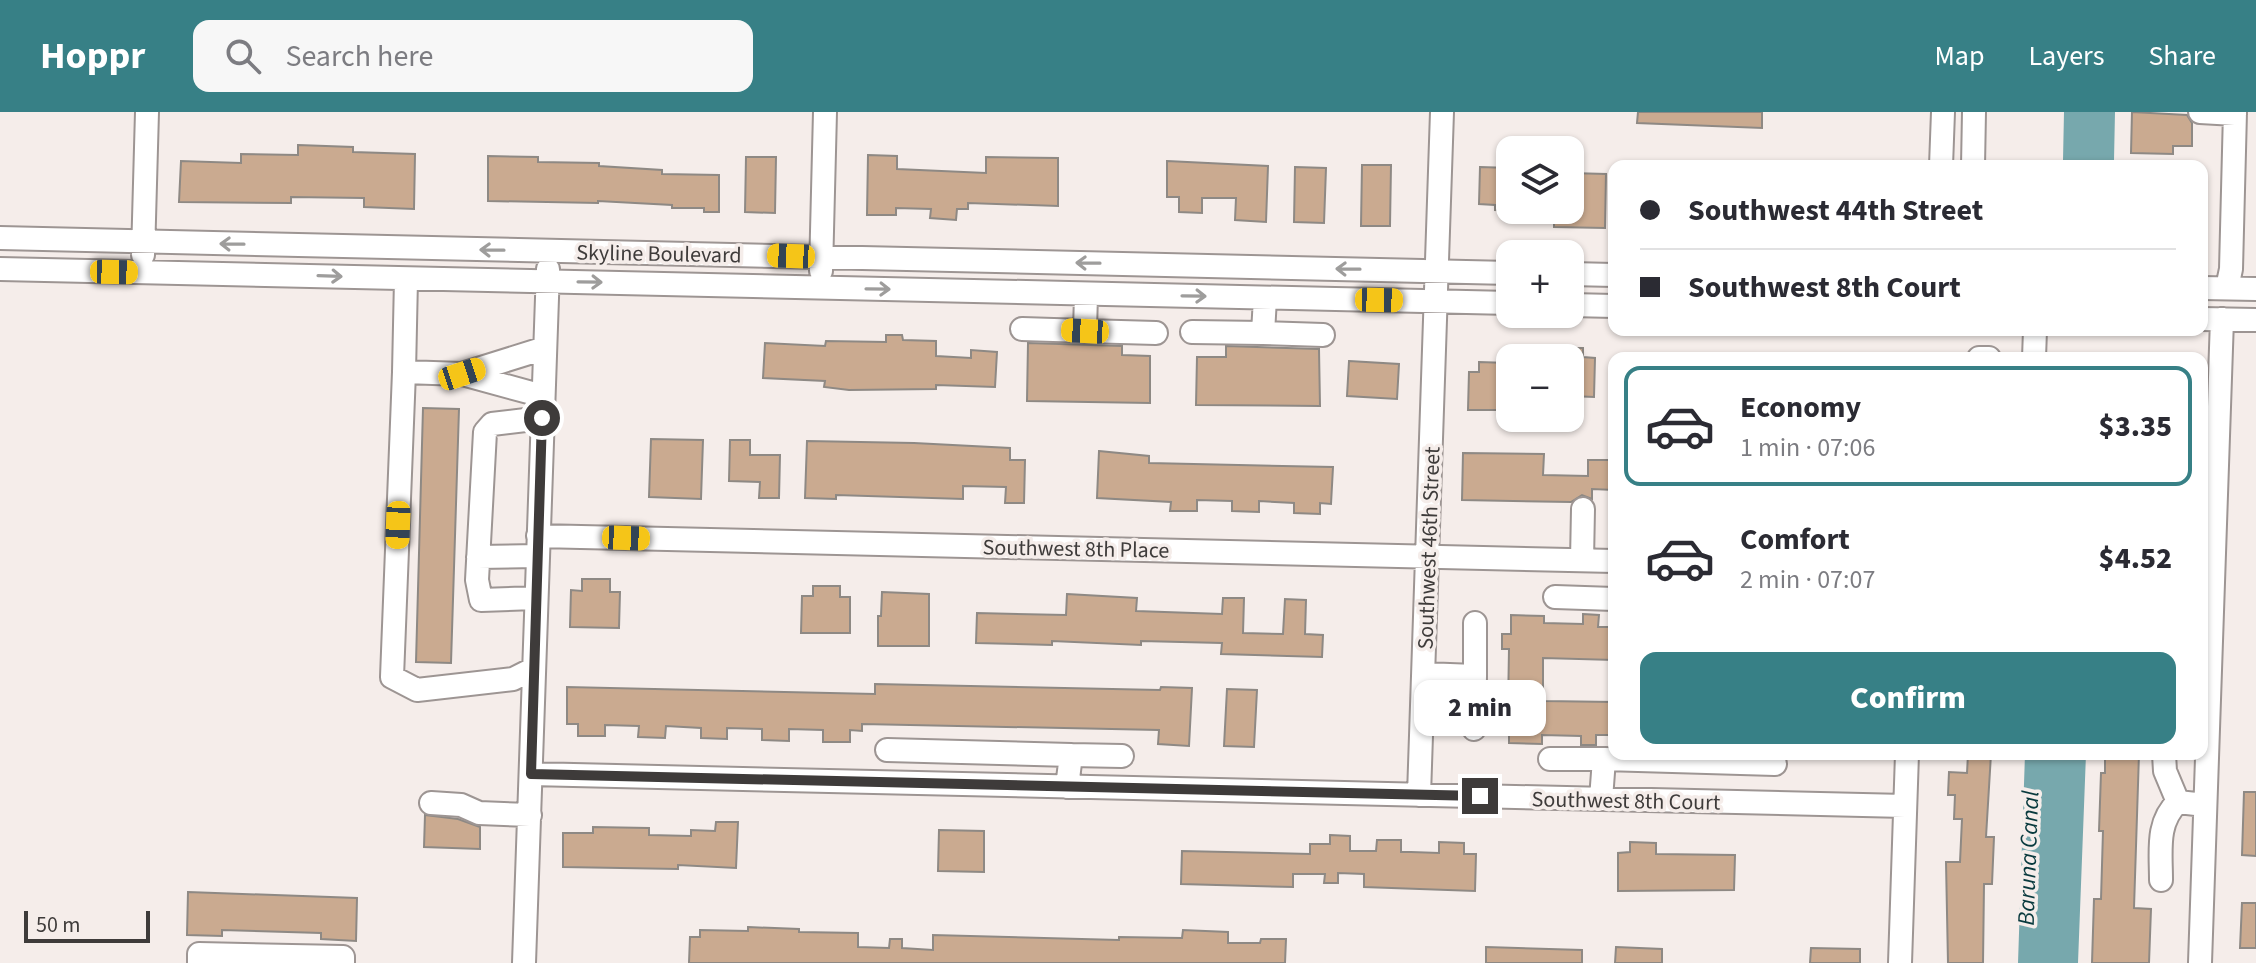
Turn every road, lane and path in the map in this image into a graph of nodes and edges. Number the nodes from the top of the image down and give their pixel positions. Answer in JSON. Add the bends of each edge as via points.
{"nodes":[{"id":1,"x":147,"y":112,"type":"edge"},
{"id":2,"x":825,"y":112,"type":"edge"},
{"id":3,"x":1442,"y":112,"type":"edge"},
{"id":4,"x":1943,"y":112,"type":"edge"},
{"id":5,"x":1974,"y":112,"type":"edge"},
{"id":6,"x":2200,"y":112,"type":"edge"},
{"id":7,"x":2235,"y":113,"type":"edge"},
{"id":8,"x":1941,"y":160,"type":"edge"},
{"id":9,"x":1973,"y":160,"type":"edge"},
{"id":10,"x":0,"y":238,"type":"edge"},
{"id":11,"x":144,"y":242,"type":"junction"},
{"id":12,"x":549,"y":251,"type":"junction"},
{"id":13,"x":821,"y":257,"type":"junction"},
{"id":14,"x":0,"y":269,"type":"edge"},
{"id":15,"x":1437,"y":271,"type":"junction"},
{"id":16,"x":142,"y":273,"type":"junction"},
{"id":17,"x":1496,"y":273,"type":"edge"},
{"id":18,"x":1584,"y":274,"type":"edge"},
{"id":19,"x":1608,"y":275,"type":"edge"},
{"id":20,"x":406,"y":279,"type":"junction"},
{"id":21,"x":547,"y":281,"type":"junction"},
{"id":22,"x":820,"y":287,"type":"junction"},
{"id":23,"x":2208,"y":288,"type":"edge"},
{"id":24,"x":2227,"y":288,"type":"junction"},
{"id":25,"x":2256,"y":289,"type":"edge"},
{"id":26,"x":1086,"y":294,"type":"junction"},
{"id":27,"x":1265,"y":298,"type":"junction"},
{"id":28,"x":2256,"y":298,"type":"edge"},
{"id":29,"x":2208,"y":299,"type":"edge"},
{"id":30,"x":1436,"y":302,"type":"junction"},
{"id":31,"x":1496,"y":303,"type":"edge"},
{"id":32,"x":1584,"y":305,"type":"edge"},
{"id":33,"x":1608,"y":306,"type":"edge"},
{"id":34,"x":2212,"y":319,"type":"edge"},
{"id":35,"x":2256,"y":320,"type":"edge"},
{"id":36,"x":1022,"y":329,"type":"dead end"},
{"id":37,"x":1085,"y":331,"type":"junction"},
{"id":38,"x":1192,"y":332,"type":"dead end"},
{"id":39,"x":1156,"y":333,"type":"dead end"},
{"id":40,"x":1263,"y":333,"type":"junction"},
{"id":41,"x":1323,"y":335,"type":"dead end"},
{"id":42,"x":545,"y":348,"type":"junction"},
{"id":43,"x":404,"y":372,"type":"junction"},
{"id":44,"x":462,"y":374,"type":"junction"},
{"id":45,"x":543,"y":407,"type":"junction"},
{"id":46,"x":1583,"y":509,"type":"dead end"},
{"id":47,"x":538,"y":546,"type":"junction"},
{"id":48,"x":1427,"y":556,"type":"junction"},
{"id":49,"x":478,"y":557,"type":"junction"},
{"id":50,"x":1582,"y":560,"type":"junction"},
{"id":51,"x":1608,"y":561,"type":"edge"},
{"id":52,"x":2208,"y":574,"type":"edge"},
{"id":53,"x":1555,"y":597,"type":"dead end"},
{"id":54,"x":535,"y":598,"type":"junction"},
{"id":55,"x":1608,"y":599,"type":"edge"},
{"id":56,"x":1475,"y":623,"type":"dead end"},
{"id":57,"x":533,"y":669,"type":"junction"},
{"id":58,"x":1424,"y":674,"type":"junction"},
{"id":59,"x":1475,"y":676,"type":"junction"},
{"id":60,"x":1474,"y":729,"type":"dead end"},
{"id":61,"x":887,"y":750,"type":"dead end"},
{"id":62,"x":944,"y":752,"type":"junction"},
{"id":63,"x":1071,"y":755,"type":"junction"},
{"id":64,"x":1122,"y":756,"type":"dead end"},
{"id":65,"x":1550,"y":759,"type":"dead end"},
{"id":66,"x":1604,"y":759,"type":"junction"},
{"id":67,"x":1608,"y":759,"type":"edge"},
{"id":68,"x":1633,"y":760,"type":"edge"},
{"id":69,"x":1907,"y":760,"type":"edge"},
{"id":70,"x":2164,"y":760,"type":"edge"},
{"id":71,"x":2205,"y":760,"type":"edge"},
{"id":72,"x":1721,"y":763,"type":"junction"},
{"id":73,"x":1775,"y":764,"type":"dead end"},
{"id":74,"x":531,"y":774,"type":"junction"},
{"id":75,"x":942,"y":784,"type":"junction"},
{"id":76,"x":1067,"y":787,"type":"junction"},
{"id":77,"x":1419,"y":795,"type":"junction"},
{"id":78,"x":1601,"y":799,"type":"junction"},
{"id":79,"x":1720,"y":802,"type":"junction"},
{"id":80,"x":2178,"y":802,"type":"junction"},
{"id":81,"x":431,"y":803,"type":"dead end"},
{"id":82,"x":2205,"y":805,"type":"junction"},
{"id":83,"x":1905,"y":806,"type":"junction"},
{"id":84,"x":530,"y":815,"type":"junction"},
{"id":85,"x":2161,"y":880,"type":"dead end"},
{"id":86,"x":199,"y":963,"type":"edge"},
{"id":87,"x":343,"y":963,"type":"edge"},
{"id":88,"x":524,"y":963,"type":"edge"},
{"id":89,"x":1900,"y":963,"type":"edge"},
{"id":90,"x":2200,"y":963,"type":"edge"}],
"edges":[{"from":1,"to":11,"type":"street"},
{"from":2,"to":13,"type":"street"},
{"from":3,"to":15,"type":"street"},
{"from":4,"to":8,"type":"street"},
{"from":5,"to":9,"type":"street"},
{"from":6,"to":7,"type":"street"},
{"from":7,"to":24,"type":"street"},
{"from":10,"to":11,"type":"street","name":"Skyline Boulevard"},
{"from":12,"to":11,"type":"street","name":"Skyline Boulevard","one_way":true},
{"from":11,"to":16,"type":"street"},
{"from":12,"to":13,"type":"street","name":"Skyline Boulevard"},
{"from":12,"to":21,"type":"street"},
{"from":15,"to":13,"type":"street","name":"Skyline Boulevard","one_way":true},
{"from":13,"to":22,"type":"street"},
{"from":14,"to":16,"type":"street","name":"Skyline Boulevard"},
{"from":15,"to":17,"type":"street","name":"Skyline Boulevard"},
{"from":15,"to":30,"type":"street","name":"Southwest 46th Street"},
{"from":16,"to":20,"type":"street","name":"Skyline Boulevard","one_way":true},
{"from":18,"to":19,"type":"street"},
{"from":20,"to":21,"type":"street","name":"Skyline Boulevard"},
{"from":20,"to":43,"type":"street"},
{"from":21,"to":22,"type":"street","name":"Skyline Boulevard","one_way":true},
{"from":21,"to":42,"type":"street"},
{"from":22,"to":26,"type":"street","name":"Skyline Boulevard","one_way":true},
{"from":23,"to":24,"type":"street"},
{"from":24,"to":25,"type":"street"},
{"from":24,"to":29,"type":"street"},
{"from":26,"to":27,"type":"street","name":"Skyline Boulevard","one_way":true},
{"from":26,"to":37,"type":"street"},
{"from":27,"to":30,"type":"street","name":"Skyline Boulevard"},
{"from":27,"to":40,"type":"street"},
{"from":28,"to":34,"type":"street"},
{"from":30,"to":31,"type":"street","name":"Skyline Boulevard"},
{"from":30,"to":48,"type":"street","name":"Southwest 46th Street"},
{"from":32,"to":33,"type":"street"},
{"from":34,"to":35,"type":"street"},
{"from":34,"to":52,"type":"street"},
{"from":36,"to":37,"type":"street"},
{"from":37,"to":39,"type":"street"},
{"from":38,"to":40,"type":"street"},
{"from":40,"to":41,"type":"street"},
{"from":42,"to":44,"type":"street"},
{"from":42,"to":45,"type":"street"},
{"from":43,"to":44,"type":"street"},
{"from":43,"to":57,"type":"street","via":[[392,677],[417,690],[513,679]]},
{"from":44,"to":45,"type":"street"},
{"from":45,"to":47,"type":"street"},
{"from":45,"to":49,"type":"street","via":[[492,424],[485,432]]},
{"from":46,"to":50,"type":"street"},
{"from":47,"to":48,"type":"street","name":"Southwest 8th Place"},
{"from":47,"to":49,"type":"street","name":"Southwest 8th Place"},
{"from":47,"to":54,"type":"street"},
{"from":48,"to":50,"type":"street","name":"Southwest 8th Place"},
{"from":48,"to":58,"type":"street","name":"Southwest 46th Street"},
{"from":49,"to":54,"type":"street","via":[[481,600]]},
{"from":50,"to":51,"type":"street","name":"Southwest 8th Place"},
{"from":53,"to":55,"type":"street"},
{"from":54,"to":57,"type":"street"},
{"from":56,"to":59,"type":"street"},
{"from":57,"to":74,"type":"street"},
{"from":58,"to":59,"type":"street"},
{"from":58,"to":77,"type":"street","name":"Southwest 46th Street"},
{"from":59,"to":60,"type":"street"},
{"from":61,"to":62,"type":"street"},
{"from":62,"to":63,"type":"street"},
{"from":62,"to":75,"type":"street"},
{"from":63,"to":64,"type":"street"},
{"from":63,"to":76,"type":"street"},
{"from":65,"to":66,"type":"street"},
{"from":66,"to":67,"type":"street"},
{"from":66,"to":78,"type":"street"},
{"from":68,"to":72,"type":"street"},
{"from":69,"to":83,"type":"street"},
{"from":70,"to":80,"type":"street"},
{"from":71,"to":82,"type":"street"},
{"from":72,"to":73,"type":"street"},
{"from":72,"to":79,"type":"street"},
{"from":74,"to":75,"type":"street","name":"Southwest 8th Court"},
{"from":74,"to":84,"type":"street"},
{"from":75,"to":76,"type":"street","name":"Southwest 8th Court"},
{"from":76,"to":77,"type":"street","name":"Southwest 8th Court"},
{"from":77,"to":78,"type":"street","name":"Southwest 8th Court"},
{"from":78,"to":79,"type":"street","name":"Southwest 8th Court"},
{"from":79,"to":83,"type":"street","name":"Southwest 8th Court"},
{"from":80,"to":82,"type":"street"},
{"from":80,"to":85,"type":"street","via":[[2166,813],[2161,834]]},
{"from":81,"to":84,"type":"street","via":[[461,805],[479,813]]},
{"from":82,"to":90,"type":"street"},
{"from":83,"to":89,"type":"street"},
{"from":84,"to":88,"type":"street"},
{"from":86,"to":87,"type":"street","via":[[199,954],[343,957]]}]}
